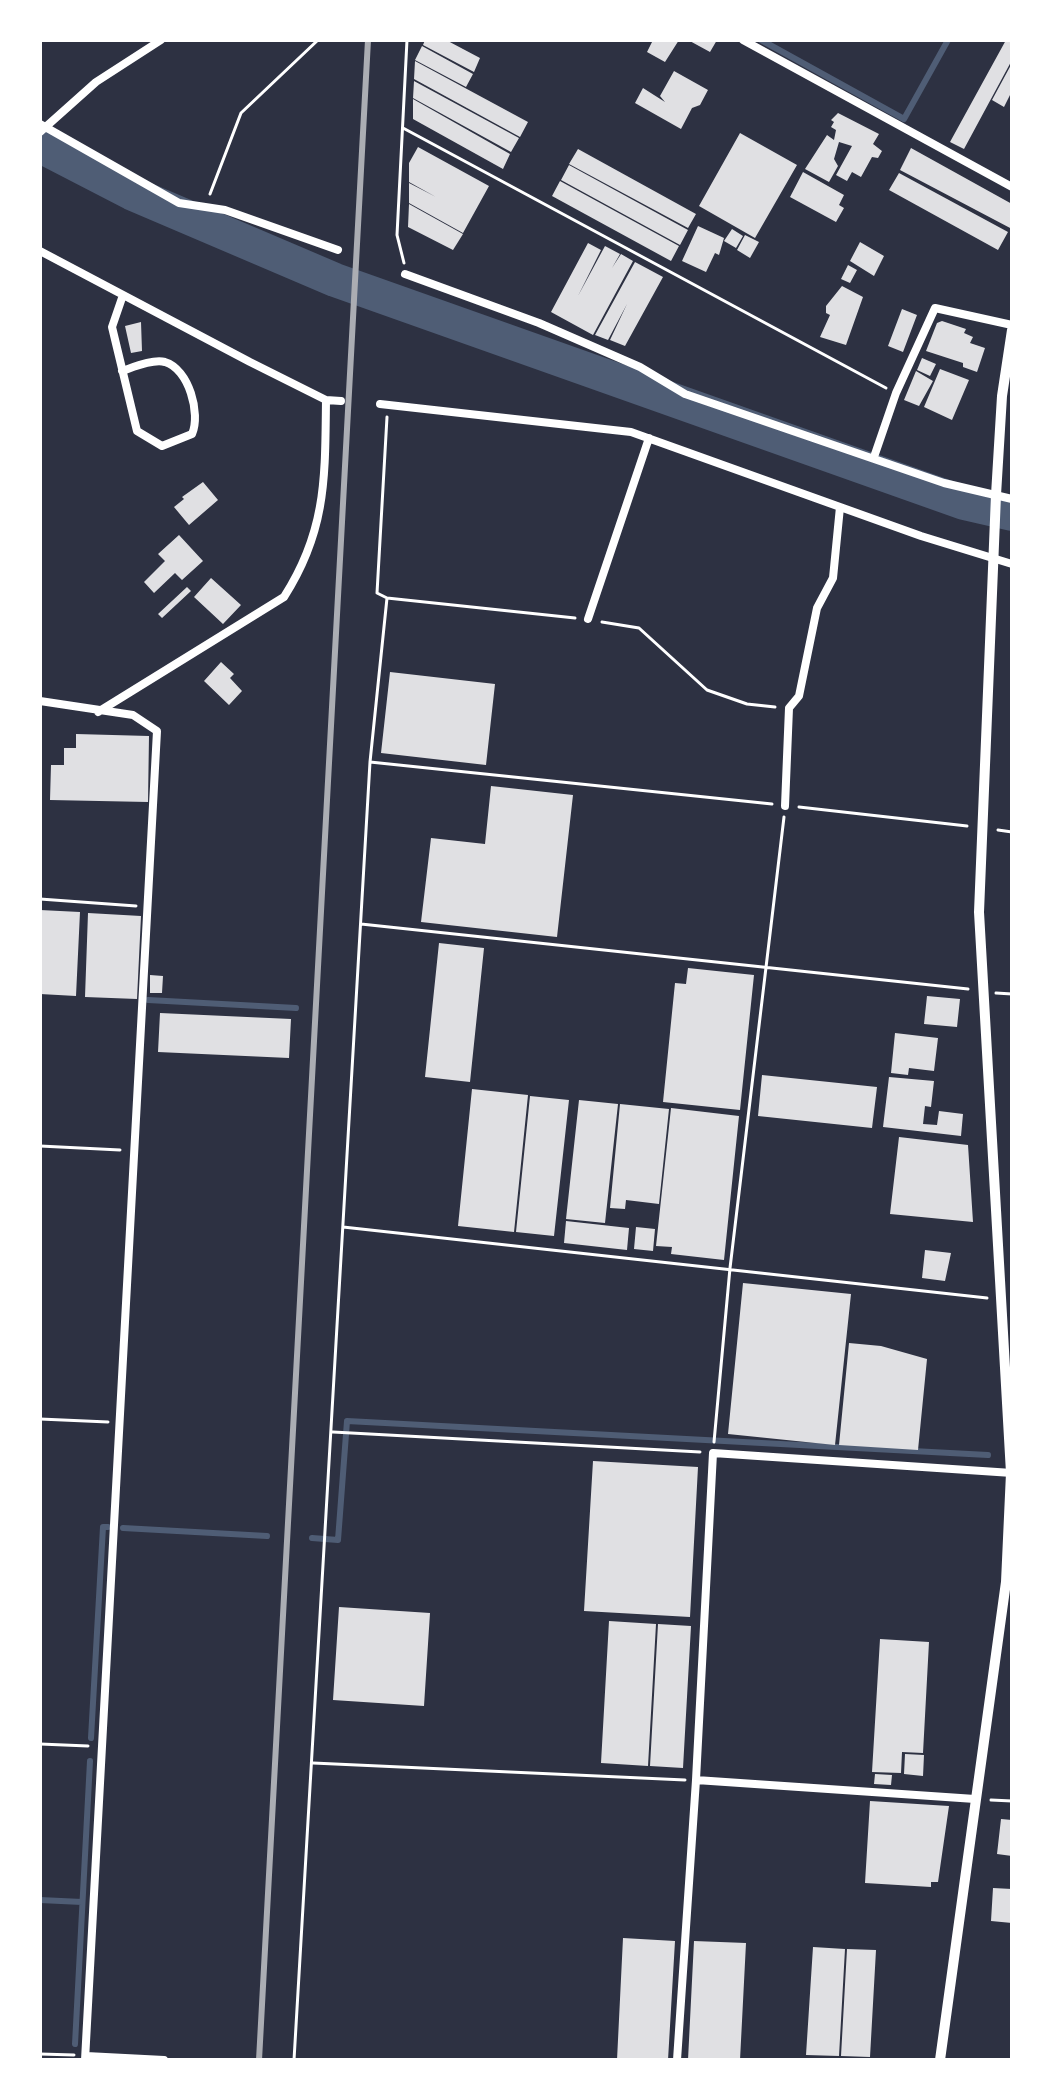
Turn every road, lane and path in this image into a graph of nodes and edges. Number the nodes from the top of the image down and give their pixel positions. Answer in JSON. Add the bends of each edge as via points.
{"nodes":[{"id":1,"x":161,"y":40,"type":"edge"},
{"id":2,"x":318,"y":40,"type":"edge"},
{"id":3,"x":407,"y":40,"type":"edge"},
{"id":4,"x":743,"y":40,"type":"edge"},
{"id":5,"x":41,"y":128,"type":"edge"},
{"id":6,"x":403,"y":128,"type":"junction"},
{"id":7,"x":1012,"y":187,"type":"edge"},
{"id":8,"x":209,"y":209,"type":"junction"},
{"id":9,"x":338,"y":250,"type":"dead end"},
{"id":10,"x":40,"y":251,"type":"edge"},
{"id":11,"x":405,"y":274,"type":"joint"},
{"id":12,"x":123,"y":295,"type":"junction"},
{"id":13,"x":1012,"y":327,"type":"edge"},
{"id":14,"x":122,"y":371,"type":"junction"},
{"id":15,"x":896,"y":393,"type":"junction"},
{"id":16,"x":326,"y":400,"type":"junction"},
{"id":17,"x":341,"y":401,"type":"dead end"},
{"id":18,"x":384,"y":405,"type":"joint"},
{"id":19,"x":649,"y":438,"type":"junction"},
{"id":20,"x":874,"y":457,"type":"junction"},
{"id":21,"x":996,"y":497,"type":"junction"},
{"id":22,"x":1012,"y":499,"type":"edge"},
{"id":23,"x":840,"y":507,"type":"junction"},
{"id":24,"x":993,"y":558,"type":"junction"},
{"id":25,"x":1012,"y":564,"type":"edge"},
{"id":26,"x":387,"y":598,"type":"junction"},
{"id":27,"x":588,"y":619,"type":"junction"},
{"id":28,"x":40,"y":701,"type":"edge"},
{"id":29,"x":789,"y":708,"type":"junction"},
{"id":30,"x":98,"y":712,"type":"junction"},
{"id":31,"x":370,"y":762,"type":"junction"},
{"id":32,"x":785,"y":806,"type":"junction"},
{"id":33,"x":981,"y":827,"type":"junction"},
{"id":34,"x":1012,"y":832,"type":"edge"},
{"id":35,"x":40,"y":899,"type":"edge"},
{"id":36,"x":147,"y":907,"type":"junction"},
{"id":37,"x":361,"y":924,"type":"junction"},
{"id":38,"x":767,"y":965,"type":"junction"},
{"id":39,"x":983,"y":991,"type":"junction"},
{"id":40,"x":1012,"y":994,"type":"edge"},
{"id":41,"x":40,"y":1146,"type":"edge"},
{"id":42,"x":135,"y":1151,"type":"junction"},
{"id":43,"x":343,"y":1227,"type":"junction"},
{"id":44,"x":730,"y":1268,"type":"junction"},
{"id":45,"x":1002,"y":1300,"type":"junction"},
{"id":46,"x":40,"y":1419,"type":"edge"},
{"id":47,"x":120,"y":1423,"type":"junction"},
{"id":48,"x":333,"y":1432,"type":"junction"},
{"id":49,"x":714,"y":1437,"type":"dead end"},
{"id":50,"x":713,"y":1453,"type":"junction"},
{"id":51,"x":1012,"y":1473,"type":"edge"},
{"id":52,"x":40,"y":1744,"type":"edge"},
{"id":53,"x":102,"y":1746,"type":"junction"},
{"id":54,"x":313,"y":1763,"type":"junction"},
{"id":55,"x":696,"y":1780,"type":"junction"},
{"id":56,"x":975,"y":1799,"type":"junction"},
{"id":57,"x":1012,"y":1801,"type":"edge"},
{"id":58,"x":40,"y":2054,"type":"edge"},
{"id":59,"x":86,"y":2058,"type":"edge"},
{"id":60,"x":164,"y":2060,"type":"edge"},
{"id":61,"x":294,"y":2060,"type":"edge"},
{"id":62,"x":677,"y":2060,"type":"edge"},
{"id":63,"x":940,"y":2060,"type":"edge"}],
"edges":[{"from":1,"to":5,"type":"street","via":[[96,82]]},
{"from":2,"to":8,"type":"path","via":[[241,113],[210,191]]},
{"from":3,"to":6,"type":"path"},
{"from":4,"to":7,"type":"street"},
{"from":5,"to":8,"type":"street","via":[[179,203]]},
{"from":6,"to":11,"type":"path","via":[[397,235]]},
{"from":6,"to":15,"type":"path"},
{"from":8,"to":9,"type":"street"},
{"from":10,"to":12,"type":"street"},
{"from":11,"to":20,"type":"street","via":[[539,323],[640,367],[685,394]]},
{"from":12,"to":14,"type":"street","via":[[112,327]]},
{"from":12,"to":16,"type":"street"},
{"from":13,"to":15,"type":"street","via":[[935,308]]},
{"from":13,"to":21,"type":"street"},
{"from":14,"to":14,"type":"street","via":[[157,362],[171,365],[187,384],[196,421],[192,434],[162,446],[137,431]]},
{"from":15,"to":20,"type":"street"},
{"from":16,"to":17,"type":"street"},
{"from":16,"to":30,"type":"street","via":[[318,529],[304,567],[284,597]]},
{"from":18,"to":19,"type":"street"},
{"from":18,"to":26,"type":"path","via":[[377,593]]},
{"from":19,"to":23,"type":"street"},
{"from":19,"to":27,"type":"street"},
{"from":20,"to":21,"type":"street"},
{"from":21,"to":22,"type":"street"},
{"from":21,"to":24,"type":"street"},
{"from":23,"to":24,"type":"street"},
{"from":23,"to":29,"type":"street","via":[[833,578],[817,608],[799,696]]},
{"from":24,"to":25,"type":"street"},
{"from":24,"to":33,"type":"street"},
{"from":26,"to":27,"type":"path"},
{"from":26,"to":31,"type":"path"},
{"from":27,"to":29,"type":"path","via":[[639,628],[707,690],[747,704]]},
{"from":28,"to":30,"type":"street"},
{"from":29,"to":32,"type":"street"},
{"from":30,"to":36,"type":"street","via":[[133,715],[157,731]]},
{"from":31,"to":32,"type":"path"},
{"from":31,"to":37,"type":"path"},
{"from":32,"to":33,"type":"path"},
{"from":32,"to":38,"type":"path"},
{"from":33,"to":34,"type":"path"},
{"from":33,"to":39,"type":"street"},
{"from":35,"to":36,"type":"path"},
{"from":36,"to":42,"type":"street"},
{"from":37,"to":38,"type":"path"},
{"from":37,"to":43,"type":"path"},
{"from":38,"to":39,"type":"path"},
{"from":38,"to":44,"type":"path"},
{"from":39,"to":40,"type":"path"},
{"from":39,"to":45,"type":"street"},
{"from":41,"to":42,"type":"path"},
{"from":42,"to":47,"type":"street"},
{"from":43,"to":44,"type":"path"},
{"from":43,"to":48,"type":"path"},
{"from":44,"to":45,"type":"path"},
{"from":44,"to":49,"type":"path"},
{"from":45,"to":51,"type":"street"},
{"from":46,"to":47,"type":"path"},
{"from":47,"to":53,"type":"street"},
{"from":48,"to":50,"type":"path"},
{"from":48,"to":54,"type":"path"},
{"from":50,"to":51,"type":"street"},
{"from":50,"to":55,"type":"street"},
{"from":51,"to":56,"type":"street","via":[[1006,1582]]},
{"from":52,"to":53,"type":"path"},
{"from":53,"to":59,"type":"street"},
{"from":54,"to":55,"type":"path"},
{"from":54,"to":61,"type":"path"},
{"from":55,"to":56,"type":"street"},
{"from":55,"to":62,"type":"street"},
{"from":56,"to":57,"type":"path"},
{"from":56,"to":63,"type":"street"},
{"from":58,"to":59,"type":"path"},
{"from":59,"to":60,"type":"street"}]}
